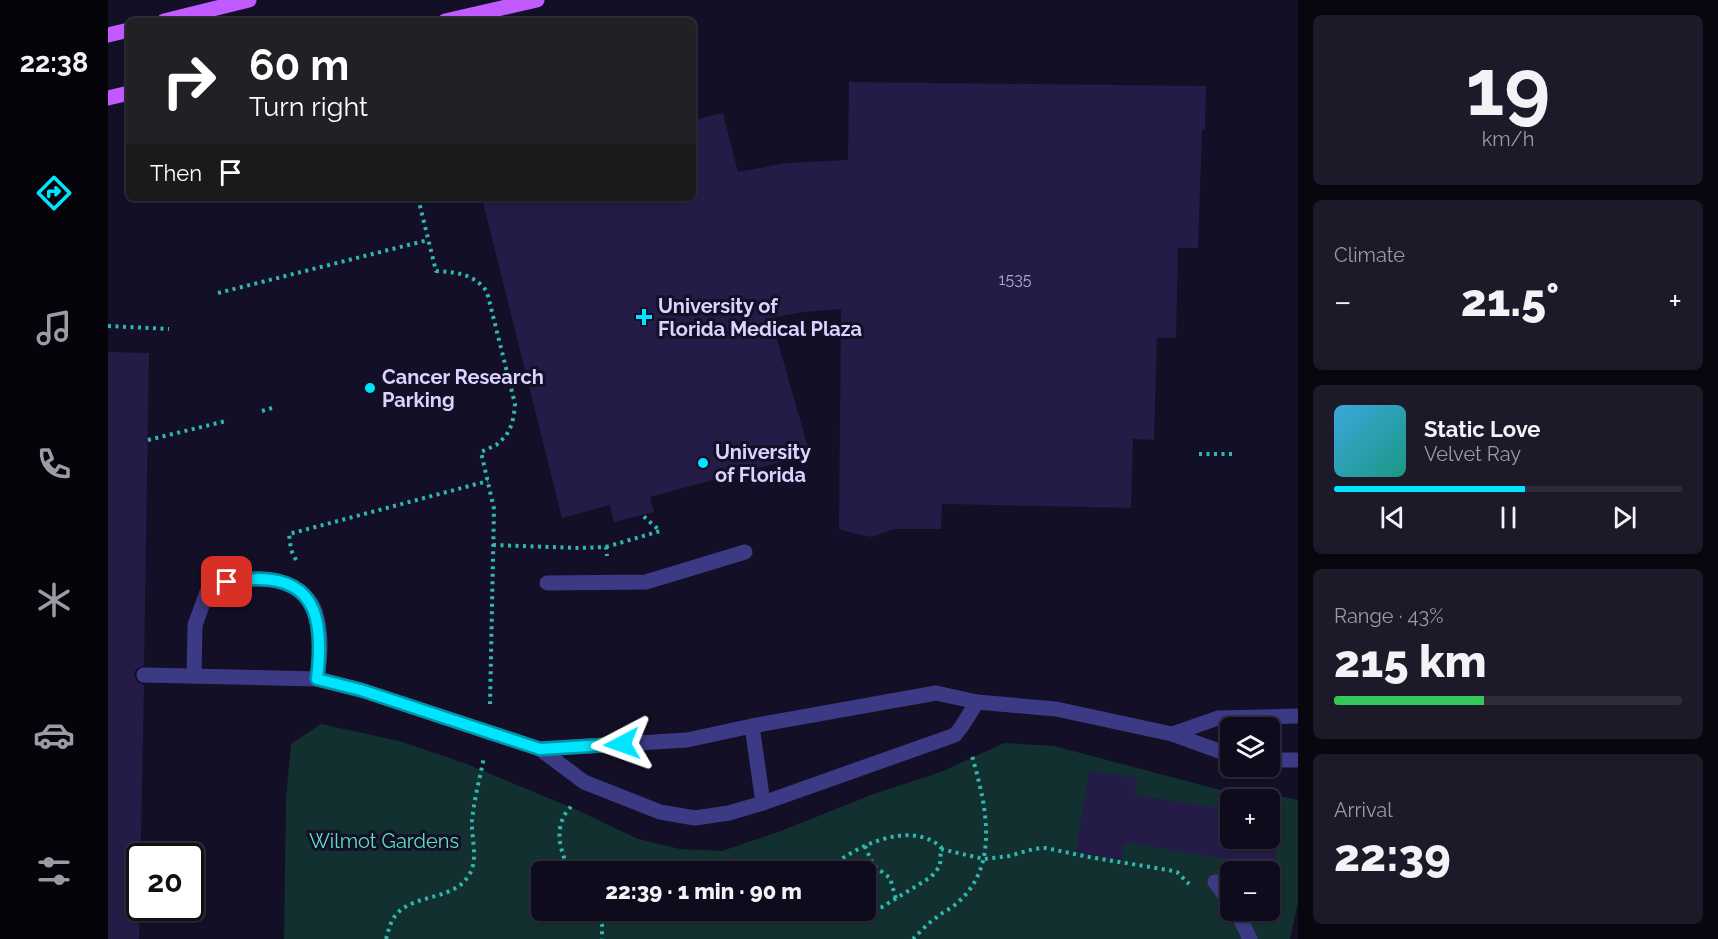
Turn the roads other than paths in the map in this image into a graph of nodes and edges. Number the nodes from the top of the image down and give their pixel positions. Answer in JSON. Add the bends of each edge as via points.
{"nodes":[{"id":1,"x":249,"y":0,"type":"edge"},
{"id":2,"x":537,"y":0,"type":"edge"},
{"id":3,"x":176,"y":18,"type":"edge"},
{"id":4,"x":458,"y":18,"type":"edge"},
{"id":5,"x":126,"y":31,"type":"edge"},
{"id":6,"x":108,"y":35,"type":"edge"},
{"id":7,"x":126,"y":94,"type":"edge"},
{"id":8,"x":108,"y":98,"type":"edge"},
{"id":9,"x":745,"y":552,"type":"dead end"},
{"id":10,"x":547,"y":583,"type":"dead end"},
{"id":11,"x":144,"y":675,"type":"dead end"},
{"id":12,"x":194,"y":676,"type":"junction"},
{"id":13,"x":317,"y":679,"type":"junction"},
{"id":14,"x":977,"y":702,"type":"junction"},
{"id":15,"x":1298,"y":716,"type":"edge"},
{"id":16,"x":752,"y":726,"type":"junction"},
{"id":17,"x":1172,"y":734,"type":"junction"},
{"id":18,"x":540,"y":749,"type":"junction"},
{"id":19,"x":1220,"y":751,"type":"edge"},
{"id":20,"x":1280,"y":759,"type":"edge"},
{"id":21,"x":1298,"y":760,"type":"edge"},
{"id":22,"x":763,"y":803,"type":"junction"},
{"id":23,"x":1215,"y":882,"type":"dead end"},
{"id":24,"x":1220,"y":889,"type":"edge"},
{"id":25,"x":1241,"y":921,"type":"edge"},
{"id":26,"x":1250,"y":939,"type":"edge"}],
"edges":[{"from":1,"to":3,"type":"main road"},
{"from":2,"to":4,"type":"main road"},
{"from":5,"to":6,"type":"main road"},
{"from":7,"to":8,"type":"main road"},
{"from":9,"to":10,"type":"lane","via":[[646,582]]},
{"from":11,"to":12,"type":"lane"},
{"from":12,"to":13,"type":"lane"},
{"from":12,"to":13,"type":"lane","via":[[195,625],[207,592],[227,582],[257,578],[290,584],[310,601],[317,616],[321,648]]},
{"from":13,"to":18,"type":"lane"},
{"from":14,"to":16,"type":"lane","via":[[936,693]]},
{"from":14,"to":17,"type":"lane","via":[[1056,708]]},
{"from":14,"to":22,"type":"lane","via":[[954,735]]},
{"from":15,"to":17,"type":"lane","via":[[1218,718]]},
{"from":16,"to":18,"type":"lane","via":[[687,740]]},
{"from":16,"to":22,"type":"lane"},
{"from":17,"to":19,"type":"lane"},
{"from":18,"to":22,"type":"lane","via":[[584,782],[660,812],[695,818]]},
{"from":20,"to":21,"type":"lane"},
{"from":23,"to":24,"type":"lane"},
{"from":25,"to":26,"type":"lane"}]}
